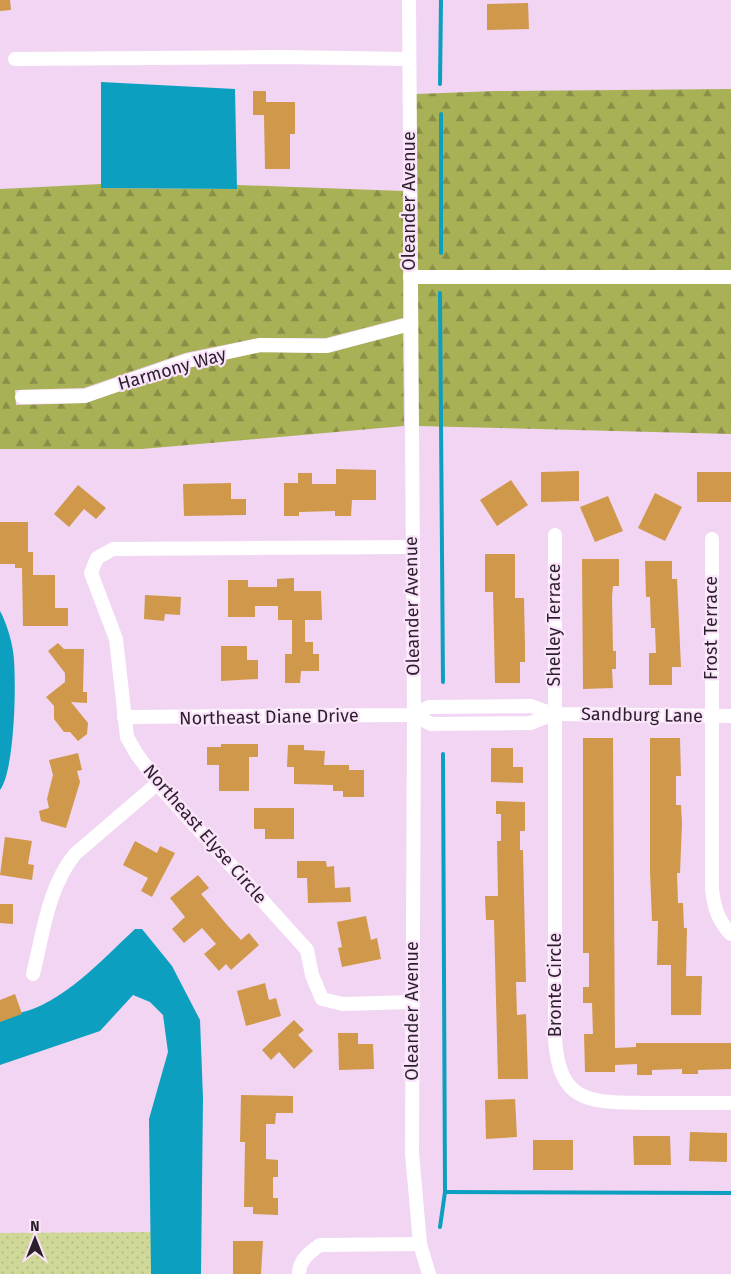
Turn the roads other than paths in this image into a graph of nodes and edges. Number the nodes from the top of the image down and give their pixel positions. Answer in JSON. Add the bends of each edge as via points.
{"nodes":[{"id":1,"x":409,"y":0,"type":"edge"},
{"id":2,"x":15,"y":59,"type":"dead end"},
{"id":3,"x":409,"y":59,"type":"junction"},
{"id":4,"x":410,"y":277,"type":"junction"},
{"id":5,"x":731,"y":277,"type":"edge"},
{"id":6,"x":410,"y":324,"type":"junction"},
{"id":7,"x":22,"y":398,"type":"dead end"},
{"id":8,"x":554,"y":535,"type":"dead end"},
{"id":9,"x":712,"y":539,"type":"dead end"},
{"id":10,"x":411,"y":548,"type":"junction"},
{"id":11,"x":553,"y":714,"type":"junction"},
{"id":12,"x":414,"y":715,"type":"junction"},
{"id":13,"x":711,"y":716,"type":"junction"},
{"id":14,"x":731,"y":716,"type":"edge"},
{"id":15,"x":124,"y":717,"type":"junction"},
{"id":16,"x":158,"y":783,"type":"junction"},
{"id":17,"x":731,"y":934,"type":"edge"},
{"id":18,"x":33,"y":974,"type":"dead end"},
{"id":19,"x":412,"y":1002,"type":"junction"},
{"id":20,"x":731,"y":1103,"type":"edge"},
{"id":21,"x":420,"y":1244,"type":"junction"},
{"id":22,"x":299,"y":1274,"type":"edge"},
{"id":23,"x":429,"y":1274,"type":"edge"}],
"edges":[{"from":1,"to":3,"type":"street","name":"Oleander Avenue"},
{"from":2,"to":3,"type":"street"},
{"from":3,"to":4,"type":"street","name":"Oleander Avenue"},
{"from":4,"to":5,"type":"street"},
{"from":4,"to":6,"type":"street","name":"Oleander Avenue"},
{"from":6,"to":7,"type":"street","name":"Harmony Way","via":[[326,346],[260,345],[186,360],[85,396]]},
{"from":6,"to":10,"type":"street","name":"Oleander Avenue"},
{"from":8,"to":11,"type":"street","name":"Shelley Terrace"},
{"from":9,"to":13,"type":"street","name":"Frost Terrace"},
{"from":10,"to":12,"type":"street","name":"Oleander Avenue"},
{"from":10,"to":15,"type":"street","name":"Northeast Elyse Circle","via":[[112,549],[97,558],[91,573],[116,639]]},
{"from":11,"to":12,"type":"street","name":"Sandburg Lane","via":[[531,706],[429,706]]},
{"from":11,"to":13,"type":"street","name":"Sandburg Lane"},
{"from":11,"to":20,"type":"street","name":"Bronte Circle","via":[[554,1038],[561,1075],[578,1094],[600,1102]]},
{"from":12,"to":15,"type":"street","name":"Northeast Diane Drive"},
{"from":12,"to":19,"type":"street","name":"Oleander Avenue"},
{"from":13,"to":14,"type":"street","name":"Sandburg Lane"},
{"from":13,"to":17,"type":"street","via":[[712,889],[715,910]]},
{"from":15,"to":16,"type":"street","name":"Northeast Elyse Circle","via":[[127,737]]},
{"from":16,"to":18,"type":"street","via":[[66,865],[52,900]]},
{"from":16,"to":19,"type":"street","name":"Northeast Elyse Circle","via":[[308,950],[312,975],[322,999],[342,1004]]},
{"from":19,"to":21,"type":"street","name":"Oleander Avenue","via":[[412,1153]]},
{"from":21,"to":22,"type":"street","via":[[320,1245],[308,1254],[299,1267]]},
{"from":21,"to":23,"type":"street","name":"Oleander Avenue"}]}
